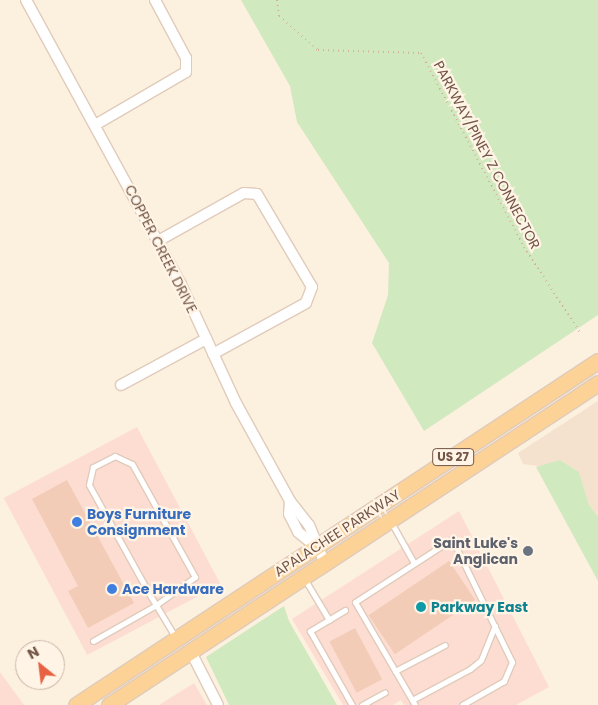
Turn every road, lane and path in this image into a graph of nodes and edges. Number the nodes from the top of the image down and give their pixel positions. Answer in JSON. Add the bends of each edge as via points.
{"nodes":[{"id":1,"x":28,"y":0,"type":"edge"},
{"id":2,"x":155,"y":0,"type":"edge"},
{"id":3,"x":277,"y":0,"type":"edge"},
{"id":4,"x":95,"y":125,"type":"junction"},
{"id":5,"x":158,"y":241,"type":"junction"},
{"id":6,"x":581,"y":334,"type":"dead end"},
{"id":7,"x":206,"y":339,"type":"junction"},
{"id":8,"x":213,"y":354,"type":"junction"},
{"id":9,"x":595,"y":369,"type":"edge"},
{"id":10,"x":598,"y":383,"type":"edge"},
{"id":11,"x":121,"y":385,"type":"dead end"},
{"id":12,"x":390,"y":520,"type":"junction"},
{"id":13,"x":315,"y":547,"type":"junction"},
{"id":14,"x":414,"y":563,"type":"junction"},
{"id":15,"x":324,"y":564,"type":"junction"},
{"id":16,"x":303,"y":578,"type":"junction"},
{"id":17,"x":156,"y":605,"type":"junction"},
{"id":18,"x":345,"y":610,"type":"dead end"},
{"id":19,"x":329,"y":620,"type":"junction"},
{"id":20,"x":198,"y":625,"type":"junction"},
{"id":21,"x":495,"y":626,"type":"junction"},
{"id":22,"x":176,"y":639,"type":"junction"},
{"id":23,"x":93,"y":641,"type":"dead end"},
{"id":24,"x":445,"y":645,"type":"dead end"},
{"id":25,"x":191,"y":652,"type":"junction"},
{"id":26,"x":170,"y":665,"type":"junction"},
{"id":27,"x":395,"y":671,"type":"junction"},
{"id":28,"x":385,"y":692,"type":"dead end"},
{"id":29,"x":414,"y":703,"type":"edge"},
{"id":30,"x":76,"y":705,"type":"edge"},
{"id":31,"x":109,"y":705,"type":"edge"},
{"id":32,"x":218,"y":705,"type":"edge"},
{"id":33,"x":352,"y":705,"type":"edge"},
{"id":34,"x":362,"y":705,"type":"edge"},
{"id":35,"x":462,"y":705,"type":"edge"}],
"edges":[{"from":1,"to":4,"type":"street","name":"COPPER CREEK DRIVE"},
{"from":2,"to":4,"type":"street","via":[[186,58],[186,72]]},
{"from":3,"to":6,"type":"path","name":"PARKWAY/PINEY Z CONNECTOR","via":[[279,16],[318,50],[421,53],[524,247]]},
{"from":4,"to":5,"type":"street","name":"COPPER CREEK DRIVE"},
{"from":5,"to":7,"type":"street","name":"COPPER CREEK DRIVE"},
{"from":5,"to":8,"type":"street","via":[[244,194],[258,194],[312,287],[306,303]]},
{"from":7,"to":8,"type":"street","name":"COPPER CREEK DRIVE"},
{"from":7,"to":11,"type":"street"},
{"from":8,"to":13,"type":"street","name":"COPPER CREEK DRIVE","via":[[290,501],[309,525]]},
{"from":9,"to":13,"type":"main road","name":"APALACHEE PARKWAY","number":"US 27"},
{"from":10,"to":12,"type":"main road","name":"APALACHEE PARKWAY","number":"US 27"},
{"from":12,"to":14,"type":"lane"},
{"from":12,"to":15,"type":"main road","name":"APALACHEE PARKWAY","number":"US 27"},
{"from":13,"to":15,"type":"street","name":"COPPER CREEK DRIVE"},
{"from":13,"to":20,"type":"main road","name":"APALACHEE PARKWAY","number":"US 27"},
{"from":14,"to":21,"type":"lane","via":[[452,539]]},
{"from":14,"to":27,"type":"lane","via":[[355,602]]},
{"from":15,"to":16,"type":"main road","name":"APALACHEE PARKWAY","number":"US 27"},
{"from":16,"to":19,"type":"lane"},
{"from":16,"to":25,"type":"main road","name":"APALACHEE PARKWAY","number":"US 27"},
{"from":17,"to":17,"type":"lane","via":[[195,577],[132,464],[121,457],[105,458],[93,468],[89,485]]},
{"from":17,"to":22,"type":"lane"},
{"from":17,"to":23,"type":"lane"},
{"from":18,"to":19,"type":"lane"},
{"from":19,"to":33,"type":"lane","via":[[310,631]]},
{"from":20,"to":22,"type":"main road","name":"APALACHEE PARKWAY","number":"US 27"},
{"from":20,"to":25,"type":"main road","via":[[189,640]]},
{"from":21,"to":29,"type":"lane","via":[[481,660]]},
{"from":21,"to":35,"type":"lane","via":[[512,662],[511,673]]},
{"from":22,"to":26,"type":"main road","via":[[178,649]]},
{"from":22,"to":30,"type":"main road","name":"APALACHEE PARKWAY","number":"US 27"},
{"from":24,"to":27,"type":"lane"},
{"from":25,"to":26,"type":"main road","name":"APALACHEE PARKWAY","number":"US 27"},
{"from":25,"to":32,"type":"street"},
{"from":26,"to":31,"type":"main road","name":"APALACHEE PARKWAY","number":"US 27"},
{"from":27,"to":29,"type":"lane"},
{"from":28,"to":34,"type":"lane"}]}
